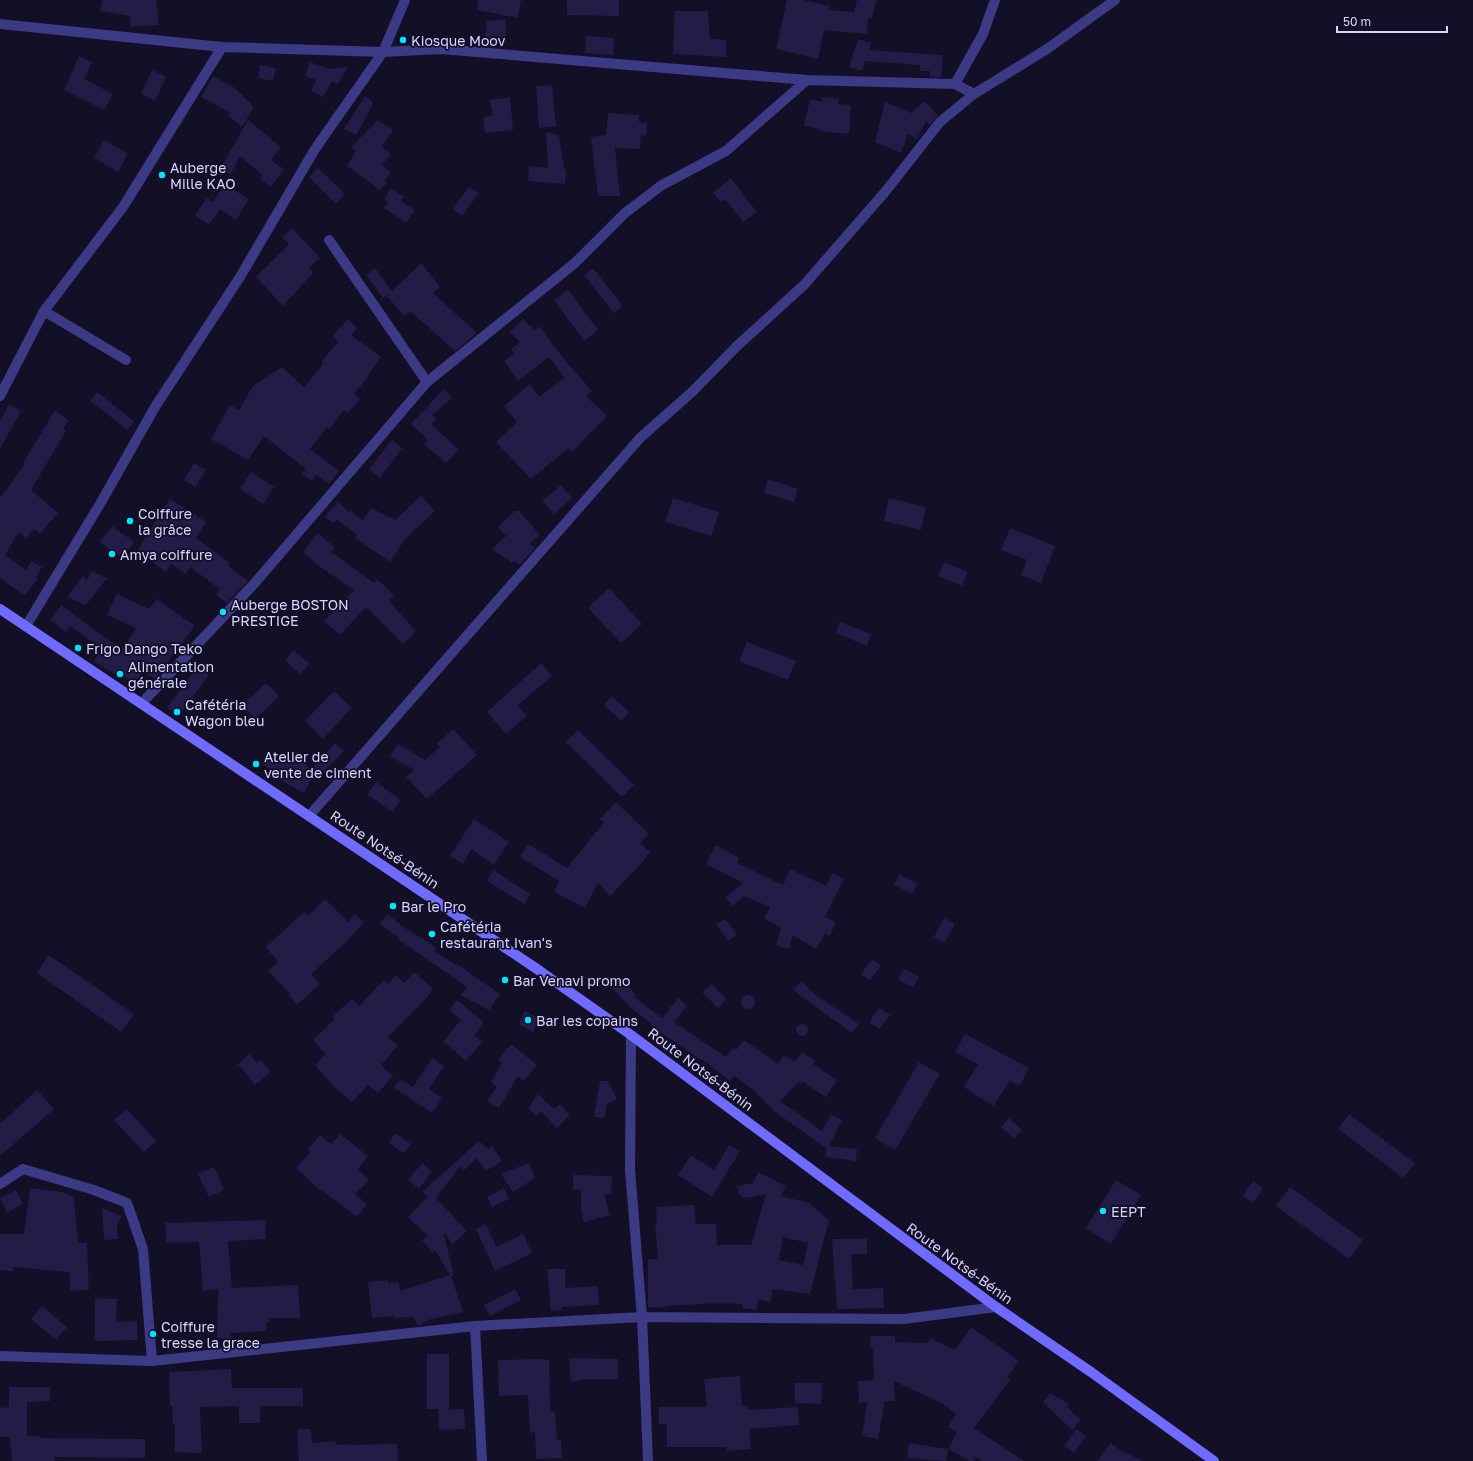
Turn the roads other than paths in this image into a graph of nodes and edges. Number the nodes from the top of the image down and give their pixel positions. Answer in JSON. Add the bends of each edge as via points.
{"nodes":[{"id":1,"x":405,"y":0,"type":"edge"},
{"id":2,"x":995,"y":0,"type":"edge"},
{"id":3,"x":1115,"y":0,"type":"edge"},
{"id":4,"x":0,"y":24,"type":"edge"},
{"id":5,"x":222,"y":47,"type":"junction"},
{"id":6,"x":383,"y":52,"type":"junction"},
{"id":7,"x":807,"y":80,"type":"junction"},
{"id":8,"x":955,"y":84,"type":"junction"},
{"id":9,"x":974,"y":94,"type":"junction"},
{"id":10,"x":329,"y":240,"type":"dead end"},
{"id":11,"x":44,"y":311,"type":"junction"},
{"id":12,"x":126,"y":360,"type":"dead end"},
{"id":13,"x":427,"y":382,"type":"junction"},
{"id":14,"x":0,"y":396,"type":"edge"},
{"id":15,"x":0,"y":609,"type":"edge"},
{"id":16,"x":26,"y":626,"type":"junction"},
{"id":17,"x":142,"y":703,"type":"junction"},
{"id":18,"x":309,"y":816,"type":"junction"},
{"id":19,"x":631,"y":1035,"type":"junction"},
{"id":20,"x":0,"y":1184,"type":"edge"},
{"id":21,"x":996,"y":1307,"type":"junction"},
{"id":22,"x":642,"y":1316,"type":"junction"},
{"id":23,"x":475,"y":1326,"type":"junction"},
{"id":24,"x":0,"y":1356,"type":"edge"},
{"id":25,"x":152,"y":1361,"type":"junction"},
{"id":26,"x":482,"y":1461,"type":"edge"},
{"id":27,"x":648,"y":1461,"type":"edge"},
{"id":28,"x":1214,"y":1461,"type":"edge"}],
"edges":[{"from":1,"to":6,"type":"street"},
{"from":2,"to":8,"type":"street","via":[[983,34]]},
{"from":3,"to":9,"type":"street","via":[[1047,49]]},
{"from":4,"to":5,"type":"street"},
{"from":5,"to":6,"type":"street"},
{"from":5,"to":11,"type":"street","via":[[123,207]]},
{"from":6,"to":7,"type":"street","via":[[441,49]]},
{"from":6,"to":16,"type":"street","via":[[315,149],[240,277],[155,407]]},
{"from":7,"to":8,"type":"street"},
{"from":7,"to":13,"type":"street","via":[[726,151],[662,185],[625,213],[575,263]]},
{"from":8,"to":9,"type":"street"},
{"from":9,"to":18,"type":"street","via":[[940,122],[885,192],[804,285],[640,438]]},
{"from":10,"to":13,"type":"street"},
{"from":11,"to":12,"type":"street"},
{"from":11,"to":14,"type":"street"},
{"from":13,"to":17,"type":"street","via":[[254,584]]},
{"from":15,"to":16,"type":"main road","name":"Route Notsé-Bénin"},
{"from":16,"to":17,"type":"main road","name":"Route Notsé-Bénin"},
{"from":17,"to":18,"type":"main road","name":"Route Notsé-Bénin"},
{"from":18,"to":19,"type":"main road","name":"Route Notsé-Bénin","via":[[534,966]]},
{"from":19,"to":21,"type":"main road","name":"Route Notsé-Bénin"},
{"from":19,"to":22,"type":"street","via":[[630,1170]]},
{"from":20,"to":25,"type":"street","via":[[23,1169],[94,1190],[127,1203],[143,1250]]},
{"from":21,"to":22,"type":"street","via":[[904,1319]]},
{"from":21,"to":28,"type":"main road","name":"Route Notsé-Bénin"},
{"from":22,"to":23,"type":"street"},
{"from":22,"to":27,"type":"street"},
{"from":23,"to":25,"type":"street"},
{"from":23,"to":26,"type":"street"},
{"from":24,"to":25,"type":"street"}]}
